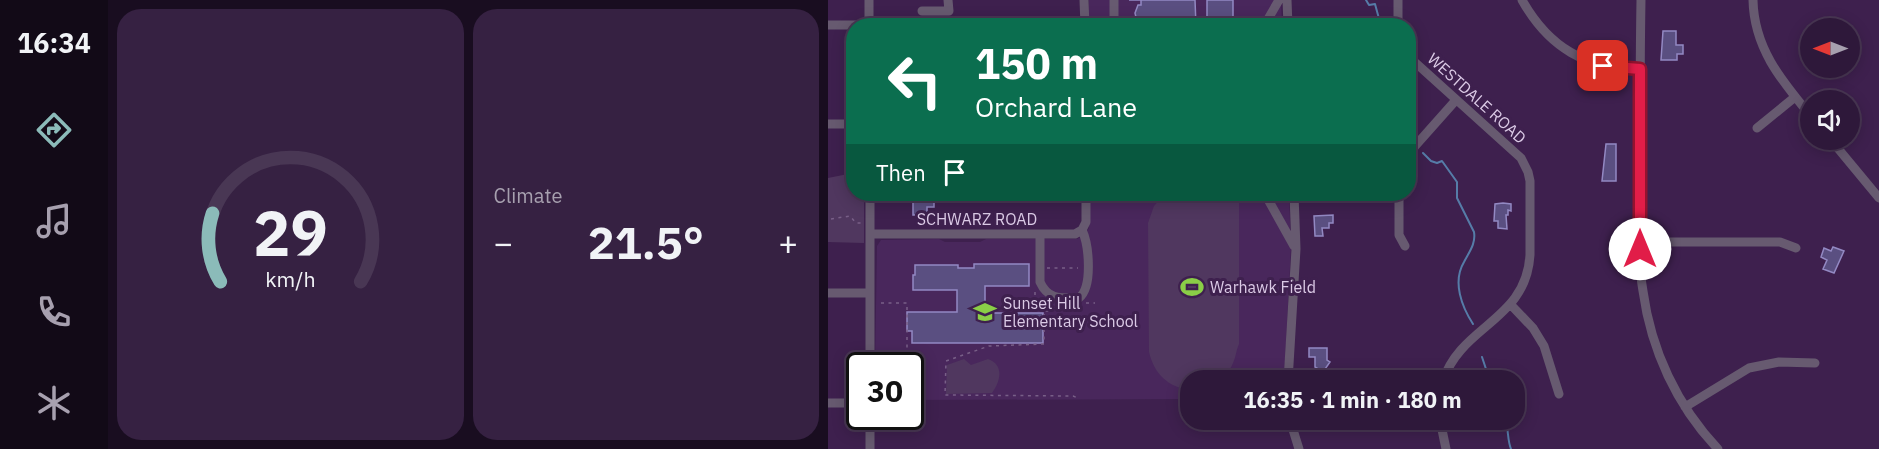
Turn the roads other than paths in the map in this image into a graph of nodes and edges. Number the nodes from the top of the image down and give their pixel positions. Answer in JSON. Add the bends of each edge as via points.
{"nodes":[{"id":1,"x":869,"y":0,"type":"edge"},
{"id":2,"x":927,"y":0,"type":"edge"},
{"id":3,"x":948,"y":0,"type":"edge"},
{"id":4,"x":1084,"y":0,"type":"edge"},
{"id":5,"x":1114,"y":0,"type":"edge"},
{"id":6,"x":1279,"y":0,"type":"edge"},
{"id":7,"x":1287,"y":0,"type":"edge"},
{"id":8,"x":1398,"y":0,"type":"edge"},
{"id":9,"x":1522,"y":0,"type":"edge"},
{"id":10,"x":1641,"y":0,"type":"edge"},
{"id":11,"x":1753,"y":0,"type":"edge"},
{"id":12,"x":922,"y":11,"type":"junction"},
{"id":13,"x":869,"y":18,"type":"edge"},
{"id":14,"x":922,"y":18,"type":"edge"},
{"id":15,"x":1085,"y":18,"type":"edge"},
{"id":16,"x":1114,"y":18,"type":"edge"},
{"id":17,"x":1269,"y":18,"type":"edge"},
{"id":18,"x":1288,"y":18,"type":"edge"},
{"id":19,"x":1398,"y":18,"type":"edge"},
{"id":20,"x":828,"y":25,"type":"edge"},
{"id":21,"x":846,"y":25,"type":"edge"},
{"id":22,"x":1416,"y":63,"type":"edge"},
{"id":23,"x":1640,"y":69,"type":"junction"},
{"id":24,"x":1795,"y":97,"type":"junction"},
{"id":25,"x":1456,"y":100,"type":"junction"},
{"id":26,"x":1800,"y":103,"type":"edge"},
{"id":27,"x":828,"y":124,"type":"edge"},
{"id":28,"x":846,"y":124,"type":"edge"},
{"id":29,"x":1756,"y":128,"type":"dead end"},
{"id":30,"x":1416,"y":145,"type":"edge"},
{"id":31,"x":1839,"y":150,"type":"edge"},
{"id":32,"x":1879,"y":198,"type":"edge"},
{"id":33,"x":870,"y":201,"type":"edge"},
{"id":34,"x":1086,"y":201,"type":"edge"},
{"id":35,"x":1269,"y":201,"type":"edge"},
{"id":36,"x":1294,"y":201,"type":"edge"},
{"id":37,"x":1399,"y":201,"type":"edge"},
{"id":38,"x":1082,"y":230,"type":"junction"},
{"id":39,"x":870,"y":234,"type":"junction"},
{"id":40,"x":1040,"y":234,"type":"junction"},
{"id":41,"x":1640,"y":242,"type":"junction"},
{"id":42,"x":1405,"y":246,"type":"dead end"},
{"id":43,"x":1796,"y":248,"type":"dead end"},
{"id":44,"x":1296,"y":249,"type":"junction"},
{"id":45,"x":828,"y":293,"type":"edge"},
{"id":46,"x":870,"y":293,"type":"junction"},
{"id":47,"x":1510,"y":305,"type":"junction"},
{"id":48,"x":870,"y":352,"type":"edge"},
{"id":49,"x":1815,"y":363,"type":"dead end"},
{"id":50,"x":1289,"y":370,"type":"edge"},
{"id":51,"x":1448,"y":370,"type":"edge"},
{"id":52,"x":1559,"y":394,"type":"dead end"},
{"id":53,"x":828,"y":403,"type":"edge"},
{"id":54,"x":846,"y":403,"type":"edge"},
{"id":55,"x":1685,"y":407,"type":"junction"},
{"id":56,"x":870,"y":430,"type":"edge"},
{"id":57,"x":1293,"y":430,"type":"edge"},
{"id":58,"x":1442,"y":430,"type":"edge"},
{"id":59,"x":870,"y":449,"type":"edge"},
{"id":60,"x":1299,"y":449,"type":"edge"},
{"id":61,"x":1446,"y":449,"type":"edge"},
{"id":62,"x":1718,"y":449,"type":"edge"}],
"edges":[{"from":1,"to":13,"type":"street"},
{"from":2,"to":12,"type":"street"},
{"from":3,"to":12,"type":"street","via":[[949,10]]},
{"from":4,"to":15,"type":"street"},
{"from":5,"to":16,"type":"street"},
{"from":6,"to":17,"type":"street"},
{"from":7,"to":18,"type":"street"},
{"from":8,"to":19,"type":"street"},
{"from":9,"to":23,"type":"street","via":[[1552,39],[1580,58],[1611,68]]},
{"from":10,"to":23,"type":"street"},
{"from":11,"to":24,"type":"street","via":[[1754,20],[1764,52]]},
{"from":12,"to":14,"type":"street"},
{"from":20,"to":21,"type":"street"},
{"from":22,"to":25,"type":"street","name":"WESTDALE ROAD"},
{"from":23,"to":41,"type":"street"},
{"from":24,"to":26,"type":"street"},
{"from":24,"to":29,"type":"street"},
{"from":25,"to":30,"type":"street"},
{"from":25,"to":47,"type":"street","name":"WESTDALE ROAD","via":[[1521,158],[1528,172],[1529,265],[1524,284]]},
{"from":27,"to":28,"type":"street"},
{"from":31,"to":32,"type":"street"},
{"from":33,"to":39,"type":"street"},
{"from":34,"to":38,"type":"street"},
{"from":35,"to":44,"type":"street"},
{"from":36,"to":44,"type":"street"},
{"from":37,"to":42,"type":"street","via":[[1400,235]]},
{"from":38,"to":40,"type":"street","name":"SCHWARZ ROAD","via":[[1075,234]]},
{"from":38,"to":40,"type":"street","via":[[1087,241],[1087,281],[1078,298],[1056,298],[1044,289],[1040,282]]},
{"from":39,"to":40,"type":"street","name":"SCHWARZ ROAD"},
{"from":39,"to":46,"type":"street"},
{"from":41,"to":43,"type":"street","via":[[1780,242]]},
{"from":41,"to":55,"type":"street","via":[[1642,290],[1649,322],[1667,373]]},
{"from":44,"to":50,"type":"street"},
{"from":45,"to":46,"type":"street"},
{"from":46,"to":48,"type":"street"},
{"from":47,"to":51,"type":"street","name":"WESTDALE ROAD","via":[[1458,352]]},
{"from":47,"to":52,"type":"street","via":[[1545,346]]},
{"from":49,"to":55,"type":"street","via":[[1779,362],[1749,368]]},
{"from":53,"to":54,"type":"street"},
{"from":55,"to":62,"type":"street"},
{"from":56,"to":59,"type":"street"},
{"from":57,"to":60,"type":"street"},
{"from":58,"to":61,"type":"street"}]}
